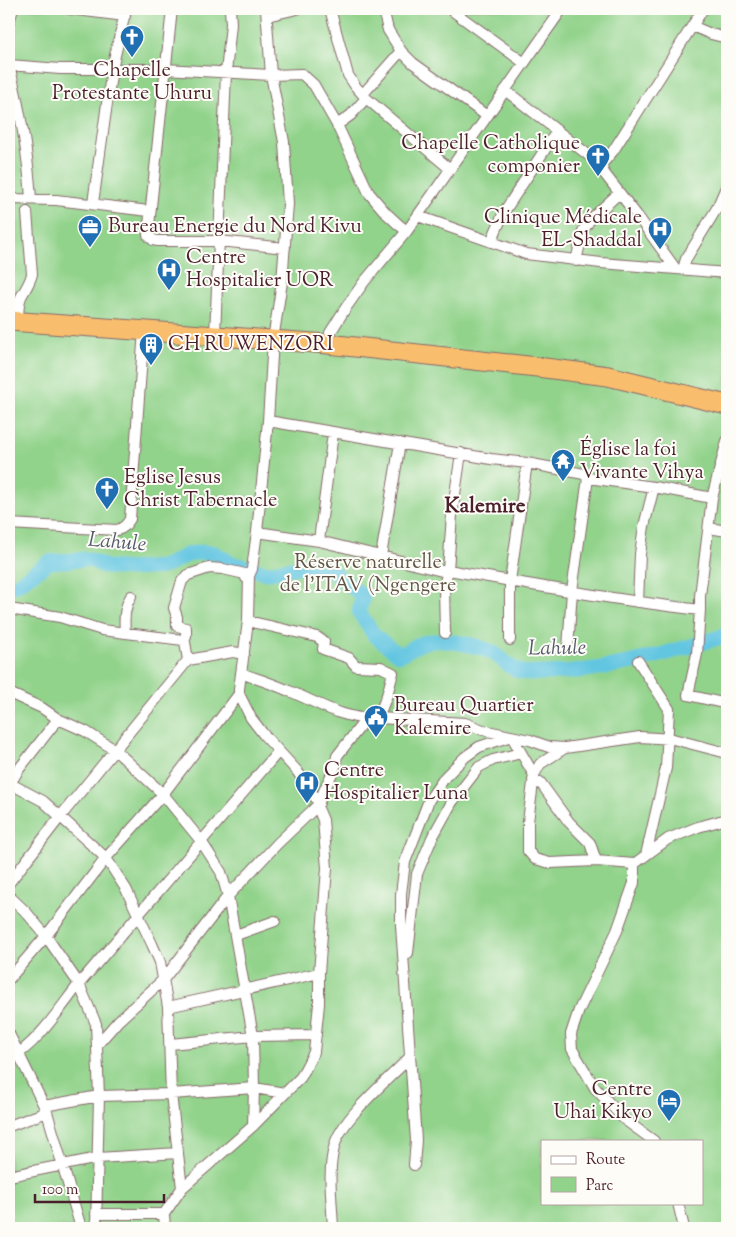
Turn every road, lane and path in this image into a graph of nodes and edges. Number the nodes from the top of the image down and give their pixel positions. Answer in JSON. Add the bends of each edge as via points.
{"nodes":[{"id":1,"x":13,"y":9,"type":"edge"},
{"id":2,"x":69,"y":9,"type":"edge"},
{"id":3,"x":172,"y":9,"type":"edge"},
{"id":4,"x":230,"y":9,"type":"edge"},
{"id":5,"x":297,"y":9,"type":"edge"},
{"id":6,"x":330,"y":9,"type":"edge"},
{"id":7,"x":382,"y":9,"type":"edge"},
{"id":8,"x":450,"y":9,"type":"edge"},
{"id":9,"x":548,"y":9,"type":"edge"},
{"id":10,"x":704,"y":9,"type":"edge"},
{"id":11,"x":126,"y":12,"type":"edge"},
{"id":12,"x":266,"y":13,"type":"edge"},
{"id":13,"x":559,"y":13,"type":"edge"},
{"id":14,"x":9,"y":22,"type":"edge"},
{"id":15,"x":692,"y":26,"type":"junction"},
{"id":16,"x":727,"y":38,"type":"edge"},
{"id":17,"x":401,"y":51,"type":"junction"},
{"id":18,"x":523,"y":62,"type":"junction"},
{"id":19,"x":9,"y":65,"type":"edge"},
{"id":20,"x":112,"y":68,"type":"junction"},
{"id":21,"x":165,"y":69,"type":"junction"},
{"id":22,"x":226,"y":73,"type":"junction"},
{"id":23,"x":271,"y":75,"type":"junction"},
{"id":24,"x":505,"y":90,"type":"junction"},
{"id":25,"x":364,"y":96,"type":"junction"},
{"id":26,"x":487,"y":116,"type":"junction"},
{"id":27,"x":337,"y":124,"type":"junction"},
{"id":28,"x":557,"y":131,"type":"junction"},
{"id":29,"x":601,"y":165,"type":"junction"},
{"id":30,"x":450,"y":169,"type":"junction"},
{"id":31,"x":727,"y":185,"type":"edge"},
{"id":32,"x":619,"y":193,"type":"junction"},
{"id":33,"x":9,"y":199,"type":"edge"},
{"id":34,"x":31,"y":199,"type":"junction"},
{"id":35,"x":94,"y":203,"type":"junction"},
{"id":36,"x":149,"y":211,"type":"junction"},
{"id":37,"x":27,"y":212,"type":"dead end"},
{"id":38,"x":418,"y":216,"type":"junction"},
{"id":39,"x":407,"y":231,"type":"junction"},
{"id":40,"x":219,"y":241,"type":"junction"},
{"id":41,"x":491,"y":242,"type":"junction"},
{"id":42,"x":285,"y":248,"type":"junction"},
{"id":43,"x":576,"y":260,"type":"junction"},
{"id":44,"x":679,"y":269,"type":"junction"},
{"id":45,"x":727,"y":273,"type":"edge"},
{"id":46,"x":14,"y":322,"type":"edge"},
{"id":47,"x":144,"y":330,"type":"junction"},
{"id":48,"x":214,"y":335,"type":"junction"},
{"id":49,"x":273,"y":340,"type":"junction"},
{"id":50,"x":328,"y":344,"type":"junction"},
{"id":51,"x":727,"y":405,"type":"edge"},
{"id":52,"x":268,"y":421,"type":"junction"},
{"id":53,"x":333,"y":433,"type":"junction"},
{"id":54,"x":727,"y":441,"type":"edge"},
{"id":55,"x":400,"y":443,"type":"junction"},
{"id":56,"x":461,"y":453,"type":"junction"},
{"id":57,"x":527,"y":463,"type":"junction"},
{"id":58,"x":588,"y":478,"type":"junction"},
{"id":59,"x":654,"y":487,"type":"junction"},
{"id":60,"x":712,"y":498,"type":"junction"},
{"id":61,"x":9,"y":524,"type":"edge"},
{"id":62,"x":709,"y":528,"type":"junction"},
{"id":63,"x":727,"y":531,"type":"edge"},
{"id":64,"x":257,"y":532,"type":"junction"},
{"id":65,"x":319,"y":542,"type":"junction"},
{"id":66,"x":381,"y":556,"type":"junction"},
{"id":67,"x":448,"y":570,"type":"junction"},
{"id":68,"x":249,"y":578,"type":"junction"},
{"id":69,"x":510,"y":581,"type":"junction"},
{"id":70,"x":572,"y":592,"type":"junction"},
{"id":71,"x":131,"y":596,"type":"dead end"},
{"id":72,"x":638,"y":602,"type":"junction"},
{"id":73,"x":9,"y":608,"type":"edge"},
{"id":74,"x":700,"y":610,"type":"junction"},
{"id":75,"x":248,"y":621,"type":"junction"},
{"id":76,"x":124,"y":633,"type":"junction"},
{"id":77,"x":445,"y":633,"type":"dead end"},
{"id":78,"x":183,"y":640,"type":"junction"},
{"id":79,"x":510,"y":640,"type":"dead end"},
{"id":80,"x":568,"y":648,"type":"dead end"},
{"id":81,"x":244,"y":654,"type":"junction"},
{"id":82,"x":188,"y":660,"type":"junction"},
{"id":83,"x":638,"y":661,"type":"dead end"},
{"id":84,"x":241,"y":673,"type":"junction"},
{"id":85,"x":9,"y":693,"type":"edge"},
{"id":86,"x":239,"y":694,"type":"junction"},
{"id":87,"x":727,"y":704,"type":"edge"},
{"id":88,"x":58,"y":718,"type":"junction"},
{"id":89,"x":378,"y":718,"type":"junction"},
{"id":90,"x":366,"y":719,"type":"junction"},
{"id":91,"x":512,"y":737,"type":"junction"},
{"id":92,"x":667,"y":739,"type":"junction"},
{"id":93,"x":565,"y":748,"type":"junction"},
{"id":94,"x":115,"y":750,"type":"junction"},
{"id":95,"x":278,"y":752,"type":"junction"},
{"id":96,"x":521,"y":753,"type":"junction"},
{"id":97,"x":727,"y":753,"type":"edge"},
{"id":98,"x":534,"y":777,"type":"junction"},
{"id":99,"x":9,"y":784,"type":"edge"},
{"id":100,"x":163,"y":794,"type":"junction"},
{"id":101,"x":318,"y":804,"type":"junction"},
{"id":102,"x":60,"y":817,"type":"junction"},
{"id":103,"x":727,"y":819,"type":"edge"},
{"id":104,"x":201,"y":842,"type":"junction"},
{"id":105,"x":646,"y":855,"type":"junction"},
{"id":106,"x":106,"y":858,"type":"junction"},
{"id":107,"x":596,"y":861,"type":"junction"},
{"id":108,"x":634,"y":864,"type":"junction"},
{"id":109,"x":9,"y":883,"type":"edge"},
{"id":110,"x":9,"y":896,"type":"edge"},
{"id":111,"x":228,"y":896,"type":"junction"},
{"id":112,"x":139,"y":916,"type":"junction"},
{"id":113,"x":275,"y":921,"type":"dead end"},
{"id":114,"x":236,"y":935,"type":"junction"},
{"id":115,"x":46,"y":936,"type":"junction"},
{"id":116,"x":319,"y":973,"type":"junction"},
{"id":117,"x":405,"y":974,"type":"junction"},
{"id":118,"x":9,"y":979,"type":"edge"},
{"id":119,"x":163,"y":980,"type":"junction"},
{"id":120,"x":79,"y":984,"type":"junction"},
{"id":121,"x":246,"y":990,"type":"junction"},
{"id":122,"x":168,"y":1007,"type":"junction"},
{"id":123,"x":9,"y":1034,"type":"edge"},
{"id":124,"x":316,"y":1035,"type":"junction"},
{"id":125,"x":253,"y":1036,"type":"junction"},
{"id":126,"x":170,"y":1044,"type":"junction"},
{"id":127,"x":97,"y":1045,"type":"junction"},
{"id":128,"x":20,"y":1054,"type":"junction"},
{"id":129,"x":409,"y":1058,"type":"junction"},
{"id":130,"x":9,"y":1059,"type":"edge"},
{"id":131,"x":254,"y":1088,"type":"junction"},
{"id":132,"x":286,"y":1093,"type":"junction"},
{"id":133,"x":170,"y":1094,"type":"junction"},
{"id":134,"x":99,"y":1096,"type":"junction"},
{"id":135,"x":46,"y":1109,"type":"junction"},
{"id":136,"x":9,"y":1126,"type":"edge"},
{"id":137,"x":253,"y":1126,"type":"junction"},
{"id":138,"x":652,"y":1140,"type":"edge"},
{"id":139,"x":178,"y":1154,"type":"junction"},
{"id":140,"x":98,"y":1158,"type":"junction"},
{"id":141,"x":63,"y":1164,"type":"junction"},
{"id":142,"x":414,"y":1165,"type":"dead end"},
{"id":143,"x":9,"y":1176,"type":"edge"},
{"id":144,"x":182,"y":1188,"type":"junction"},
{"id":145,"x":678,"y":1204,"type":"edge"},
{"id":146,"x":96,"y":1214,"type":"junction"},
{"id":147,"x":164,"y":1214,"type":"junction"},
{"id":148,"x":78,"y":1228,"type":"edge"},
{"id":149,"x":96,"y":1228,"type":"edge"},
{"id":150,"x":165,"y":1228,"type":"edge"},
{"id":151,"x":333,"y":1228,"type":"edge"},
{"id":152,"x":684,"y":1228,"type":"edge"}],
"edges":[{"from":1,"to":14,"type":"street"},
{"from":2,"to":11,"type":"street"},
{"from":3,"to":21,"type":"street"},
{"from":4,"to":22,"type":"street"},
{"from":5,"to":12,"type":"street"},
{"from":6,"to":25,"type":"street","via":[[348,74]]},
{"from":7,"to":17,"type":"street","via":[[388,30]]},
{"from":8,"to":18,"type":"street"},
{"from":9,"to":13,"type":"street"},
{"from":10,"to":15,"type":"street"},
{"from":11,"to":20,"type":"street"},
{"from":12,"to":23,"type":"street"},
{"from":13,"to":18,"type":"street"},
{"from":15,"to":16,"type":"street"},
{"from":15,"to":29,"type":"street"},
{"from":17,"to":25,"type":"street"},
{"from":17,"to":26,"type":"street"},
{"from":18,"to":24,"type":"street"},
{"from":19,"to":20,"type":"street","via":[[60,69]]},
{"from":19,"to":34,"type":"street","via":[[23,126]]},
{"from":20,"to":21,"type":"street"},
{"from":20,"to":35,"type":"street"},
{"from":21,"to":22,"type":"street"},
{"from":21,"to":36,"type":"street"},
{"from":22,"to":23,"type":"street"},
{"from":22,"to":40,"type":"street"},
{"from":23,"to":27,"type":"street","via":[[302,74],[314,86]]},
{"from":23,"to":42,"type":"street","via":[[284,142],[288,204]]},
{"from":24,"to":26,"type":"street"},
{"from":24,"to":28,"type":"street"},
{"from":25,"to":27,"type":"street","via":[[351,115]]},
{"from":25,"to":30,"type":"street"},
{"from":26,"to":30,"type":"street"},
{"from":27,"to":39,"type":"street","via":[[369,193]]},
{"from":28,"to":29,"type":"street"},
{"from":28,"to":41,"type":"street","via":[[504,212]]},
{"from":29,"to":32,"type":"street"},
{"from":30,"to":38,"type":"street"},
{"from":31,"to":44,"type":"street","via":[[717,208]]},
{"from":32,"to":43,"type":"street","via":[[589,220]]},
{"from":32,"to":44,"type":"street"},
{"from":33,"to":34,"type":"street"},
{"from":34,"to":35,"type":"street"},
{"from":35,"to":36,"type":"street"},
{"from":36,"to":40,"type":"street","via":[[148,235],[153,240]]},
{"from":37,"to":46,"type":"street","via":[[32,274]]},
{"from":38,"to":39,"type":"street"},
{"from":38,"to":41,"type":"street"},
{"from":39,"to":50,"type":"street","via":[[345,309],[330,333]]},
{"from":40,"to":42,"type":"street"},
{"from":40,"to":48,"type":"street"},
{"from":41,"to":43,"type":"street","via":[[526,254]]},
{"from":42,"to":49,"type":"street"},
{"from":43,"to":44,"type":"street"},
{"from":44,"to":45,"type":"street"},
{"from":46,"to":47,"type":"highway"},
{"from":47,"to":48,"type":"highway"},
{"from":47,"to":61,"type":"street","via":[[130,519],[127,524],[116,530]]},
{"from":48,"to":49,"type":"highway"},
{"from":49,"to":50,"type":"highway"},
{"from":49,"to":52,"type":"street"},
{"from":50,"to":51,"type":"highway","via":[[608,376]]},
{"from":52,"to":53,"type":"street"},
{"from":52,"to":64,"type":"street"},
{"from":53,"to":55,"type":"street"},
{"from":53,"to":65,"type":"street"},
{"from":54,"to":60,"type":"street"},
{"from":55,"to":56,"type":"street"},
{"from":55,"to":66,"type":"street"},
{"from":56,"to":57,"type":"street"},
{"from":56,"to":67,"type":"street"},
{"from":57,"to":58,"type":"street","via":[[584,474]]},
{"from":57,"to":69,"type":"street"},
{"from":58,"to":59,"type":"street"},
{"from":58,"to":70,"type":"street"},
{"from":59,"to":60,"type":"street"},
{"from":59,"to":72,"type":"street","via":[[640,554]]},
{"from":60,"to":62,"type":"street"},
{"from":62,"to":63,"type":"street"},
{"from":62,"to":74,"type":"street"},
{"from":64,"to":65,"type":"street"},
{"from":64,"to":68,"type":"street"},
{"from":65,"to":66,"type":"street"},
{"from":66,"to":67,"type":"street"},
{"from":67,"to":69,"type":"street"},
{"from":67,"to":77,"type":"street","via":[[444,586]]},
{"from":68,"to":75,"type":"street"},
{"from":68,"to":78,"type":"street","via":[[245,574],[209,568],[188,575],[182,582],[174,608],[177,626],[186,628]]},
{"from":69,"to":70,"type":"street"},
{"from":69,"to":79,"type":"street"},
{"from":70,"to":72,"type":"street"},
{"from":70,"to":80,"type":"street"},
{"from":71,"to":76,"type":"street","via":[[126,605]]},
{"from":72,"to":74,"type":"street"},
{"from":73,"to":76,"type":"street"},
{"from":74,"to":87,"type":"street","via":[[697,654],[688,695]]},
{"from":75,"to":81,"type":"street"},
{"from":75,"to":89,"type":"street","via":[[317,637],[324,642],[323,649],[349,658],[356,666],[381,667],[393,673]]},
{"from":76,"to":78,"type":"street"},
{"from":78,"to":82,"type":"street"},
{"from":81,"to":82,"type":"street","via":[[233,652]]},
{"from":81,"to":84,"type":"street"},
{"from":82,"to":94,"type":"street"},
{"from":83,"to":92,"type":"street","via":[[669,709]]},
{"from":84,"to":86,"type":"street"},
{"from":84,"to":90,"type":"street","via":[[335,711]]},
{"from":85,"to":88,"type":"street"},
{"from":86,"to":95,"type":"street","via":[[251,718]]},
{"from":86,"to":100,"type":"street"},
{"from":88,"to":94,"type":"street"},
{"from":88,"to":99,"type":"street"},
{"from":89,"to":90,"type":"street"},
{"from":89,"to":91,"type":"street","via":[[465,723]]},
{"from":90,"to":101,"type":"street","via":[[337,756]]},
{"from":91,"to":93,"type":"street"},
{"from":91,"to":96,"type":"street"},
{"from":91,"to":117,"type":"street","via":[[479,747],[465,757],[445,777],[430,800],[405,862],[401,894]]},
{"from":92,"to":93,"type":"street","via":[[640,738]]},
{"from":92,"to":97,"type":"street"},
{"from":92,"to":105,"type":"street","via":[[666,768]]},
{"from":93,"to":98,"type":"street","via":[[540,764]]},
{"from":94,"to":100,"type":"street"},
{"from":94,"to":102,"type":"street"},
{"from":95,"to":101,"type":"street","via":[[297,771]]},
{"from":95,"to":104,"type":"street"},
{"from":96,"to":98,"type":"street"},
{"from":96,"to":117,"type":"street","via":[[479,767],[452,802],[432,838],[417,874]]},
{"from":98,"to":107,"type":"street","via":[[590,844]]},
{"from":98,"to":107,"type":"street","via":[[528,851],[535,859],[550,862]]},
{"from":99,"to":102,"type":"street","via":[[42,802]]},
{"from":100,"to":104,"type":"street"},
{"from":100,"to":106,"type":"street"},
{"from":101,"to":111,"type":"street"},
{"from":101,"to":116,"type":"street","via":[[323,820],[327,868]]},
{"from":102,"to":106,"type":"street"},
{"from":102,"to":109,"type":"street"},
{"from":103,"to":105,"type":"street","via":[[668,839]]},
{"from":104,"to":111,"type":"street","via":[[221,872]]},
{"from":104,"to":112,"type":"street"},
{"from":105,"to":108,"type":"street"},
{"from":106,"to":112,"type":"street","via":[[126,888]]},
{"from":106,"to":115,"type":"street"},
{"from":107,"to":108,"type":"street"},
{"from":108,"to":138,"type":"street","via":[[634,883],[617,931],[571,1034],[572,1049],[595,1088],[625,1120]]},
{"from":110,"to":115,"type":"street"},
{"from":111,"to":114,"type":"street"},
{"from":111,"to":119,"type":"street"},
{"from":112,"to":119,"type":"street","via":[[160,962]]},
{"from":112,"to":120,"type":"street"},
{"from":113,"to":114,"type":"street"},
{"from":114,"to":121,"type":"street"},
{"from":115,"to":118,"type":"street"},
{"from":115,"to":120,"type":"street"},
{"from":116,"to":121,"type":"street"},
{"from":116,"to":124,"type":"street"},
{"from":117,"to":129,"type":"street"},
{"from":119,"to":122,"type":"street"},
{"from":119,"to":127,"type":"street"},
{"from":120,"to":127,"type":"street","via":[[96,1024]]},
{"from":120,"to":128,"type":"street"},
{"from":121,"to":122,"type":"street"},
{"from":121,"to":125,"type":"street"},
{"from":122,"to":126,"type":"street"},
{"from":123,"to":128,"type":"street"},
{"from":124,"to":125,"type":"street"},
{"from":124,"to":132,"type":"street","via":[[314,1052],[301,1077]]},
{"from":125,"to":126,"type":"street"},
{"from":125,"to":131,"type":"street"},
{"from":126,"to":133,"type":"street"},
{"from":127,"to":134,"type":"street"},
{"from":128,"to":130,"type":"street"},
{"from":128,"to":135,"type":"street"},
{"from":129,"to":142,"type":"street","via":[[416,1140]]},
{"from":129,"to":151,"type":"street","via":[[348,1121],[335,1142],[331,1173]]},
{"from":131,"to":132,"type":"street"},
{"from":131,"to":133,"type":"street"},
{"from":131,"to":137,"type":"street"},
{"from":132,"to":137,"type":"street"},
{"from":133,"to":134,"type":"street"},
{"from":133,"to":139,"type":"street"},
{"from":134,"to":135,"type":"street"},
{"from":134,"to":140,"type":"street"},
{"from":135,"to":136,"type":"street"},
{"from":135,"to":141,"type":"street"},
{"from":137,"to":144,"type":"street"},
{"from":139,"to":140,"type":"street"},
{"from":139,"to":144,"type":"street"},
{"from":140,"to":141,"type":"street"},
{"from":140,"to":146,"type":"street"},
{"from":141,"to":143,"type":"street"},
{"from":141,"to":148,"type":"street"},
{"from":144,"to":147,"type":"street"},
{"from":145,"to":152,"type":"street"},
{"from":146,"to":147,"type":"street"},
{"from":146,"to":149,"type":"street"},
{"from":147,"to":150,"type":"street"}]}
